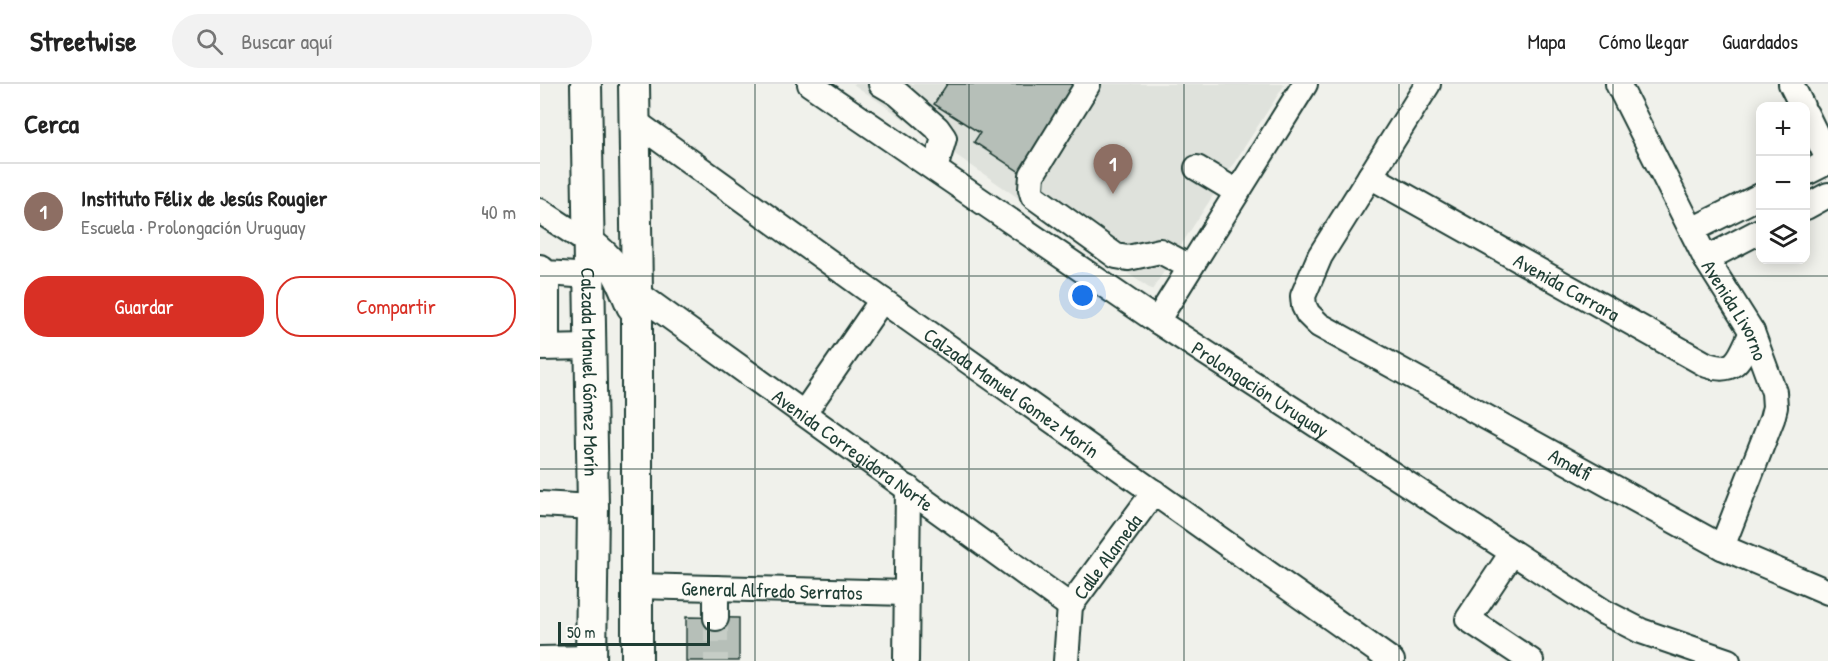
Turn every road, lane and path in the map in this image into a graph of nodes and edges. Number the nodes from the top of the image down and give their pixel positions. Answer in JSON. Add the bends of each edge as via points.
{"nodes":[{"id":1,"x":586,"y":84,"type":"edge"},
{"id":2,"x":634,"y":84,"type":"edge"},
{"id":3,"x":810,"y":84,"type":"edge"},
{"id":4,"x":1088,"y":84,"type":"edge"},
{"id":5,"x":1305,"y":84,"type":"edge"},
{"id":6,"x":1428,"y":84,"type":"edge"},
{"id":7,"x":1618,"y":84,"type":"edge"},
{"id":8,"x":1791,"y":84,"type":"edge"},
{"id":9,"x":895,"y":87,"type":"edge"},
{"id":10,"x":1800,"y":102,"type":"edge"},
{"id":11,"x":634,"y":121,"type":"junction"},
{"id":12,"x":1810,"y":123,"type":"edge"},
{"id":13,"x":1828,"y":161,"type":"edge"},
{"id":14,"x":1197,"y":168,"type":"dead end"},
{"id":15,"x":935,"y":169,"type":"junction"},
{"id":16,"x":1810,"y":171,"type":"edge"},
{"id":17,"x":1370,"y":176,"type":"junction"},
{"id":18,"x":1237,"y":192,"type":"junction"},
{"id":19,"x":1828,"y":195,"type":"edge"},
{"id":20,"x":1756,"y":198,"type":"edge"},
{"id":21,"x":1810,"y":205,"type":"edge"},
{"id":22,"x":540,"y":211,"type":"edge"},
{"id":23,"x":1692,"y":230,"type":"junction"},
{"id":24,"x":1756,"y":234,"type":"edge"},
{"id":25,"x":589,"y":243,"type":"junction"},
{"id":26,"x":1706,"y":259,"type":"junction"},
{"id":27,"x":1190,"y":267,"type":"junction"},
{"id":28,"x":544,"y":270,"type":"edge"},
{"id":29,"x":589,"y":276,"type":"junction"},
{"id":30,"x":882,"y":300,"type":"junction"},
{"id":31,"x":637,"y":305,"type":"junction"},
{"id":32,"x":1156,"y":321,"type":"junction"},
{"id":33,"x":1752,"y":332,"type":"junction"},
{"id":34,"x":544,"y":347,"type":"edge"},
{"id":35,"x":590,"y":347,"type":"junction"},
{"id":36,"x":804,"y":413,"type":"junction"},
{"id":37,"x":908,"y":488,"type":"junction"},
{"id":38,"x":1154,"y":492,"type":"junction"},
{"id":39,"x":540,"y":504,"type":"edge"},
{"id":40,"x":592,"y":507,"type":"junction"},
{"id":41,"x":1722,"y":547,"type":"junction"},
{"id":42,"x":1512,"y":553,"type":"junction"},
{"id":43,"x":637,"y":586,"type":"junction"},
{"id":44,"x":716,"y":588,"type":"junction"},
{"id":45,"x":1828,"y":592,"type":"edge"},
{"id":46,"x":906,"y":593,"type":"junction"},
{"id":47,"x":1070,"y":606,"type":"junction"},
{"id":48,"x":716,"y":618,"type":"tunnel mouth"},
{"id":49,"x":540,"y":659,"type":"edge"},
{"id":50,"x":591,"y":660,"type":"edge"},
{"id":51,"x":636,"y":661,"type":"edge"},
{"id":52,"x":906,"y":661,"type":"edge"},
{"id":53,"x":1066,"y":661,"type":"edge"},
{"id":54,"x":1392,"y":661,"type":"edge"},
{"id":55,"x":1531,"y":661,"type":"edge"},
{"id":56,"x":1728,"y":661,"type":"edge"}],
"edges":[{"from":1,"to":25,"type":"main road","name":"Calzada Manuel Gómez Morín"},
{"from":2,"to":11,"type":"main road"},
{"from":3,"to":15,"type":"street","name":"Prolongación Uruguay"},
{"from":4,"to":27,"type":"street","via":[[1032,175],[1033,196],[1116,256],[1128,258],[1160,251]]},
{"from":5,"to":18,"type":"street"},
{"from":6,"to":17,"type":"street"},
{"from":7,"to":23,"type":"street","name":"Avenida Livorno"},
{"from":8,"to":10,"type":"street"},
{"from":9,"to":15,"type":"street","via":[[942,133]]},
{"from":11,"to":30,"type":"street","name":"Calzada Manuel Gomez Morín"},
{"from":11,"to":31,"type":"main road"},
{"from":12,"to":13,"type":"street"},
{"from":13,"to":16,"type":"street"},
{"from":14,"to":18,"type":"street"},
{"from":15,"to":32,"type":"street","name":"Prolongación Uruguay"},
{"from":17,"to":33,"type":"street","name":"Avenida Carrara","via":[[1707,365],[1725,369],[1732,366]]},
{"from":17,"to":41,"type":"street","name":"Amalfi","via":[[1320,256],[1303,296],[1308,314],[1319,325]]},
{"from":18,"to":27,"type":"street"},
{"from":19,"to":21,"type":"street"},
{"from":20,"to":23,"type":"street"},
{"from":22,"to":25,"type":"street"},
{"from":23,"to":26,"type":"street","name":"Avenida Livorno"},
{"from":24,"to":26,"type":"street"},
{"from":25,"to":29,"type":"main road","name":"Calzada Manuel Gómez Morín"},
{"from":25,"to":31,"type":"main road","via":[[614,266]]},
{"from":26,"to":33,"type":"street","name":"Avenida Livorno"},
{"from":27,"to":32,"type":"street"},
{"from":28,"to":29,"type":"street"},
{"from":28,"to":34,"type":"street"},
{"from":29,"to":35,"type":"main road","name":"Calzada Manuel Gómez Morín"},
{"from":30,"to":36,"type":"street"},
{"from":30,"to":38,"type":"street","name":"Calzada Manuel Gomez Morín"},
{"from":31,"to":36,"type":"street","name":"Avenida Corregidora Norte"},
{"from":31,"to":43,"type":"main road"},
{"from":32,"to":42,"type":"street","name":"Prolongación Uruguay"},
{"from":33,"to":41,"type":"street","name":"Avenida Livorno","via":[[1770,377],[1775,407]]},
{"from":34,"to":35,"type":"street"},
{"from":35,"to":40,"type":"main road","name":"Calzada Manuel Gómez Morín"},
{"from":36,"to":37,"type":"street","name":"Avenida Corregidora Norte"},
{"from":37,"to":46,"type":"street"},
{"from":37,"to":47,"type":"street","name":"Avenida Corregidora Norte"},
{"from":38,"to":47,"type":"street","name":"Calle Alameda"},
{"from":38,"to":54,"type":"street","name":"Calzada Manuel Gomez Morín"},
{"from":39,"to":40,"type":"street"},
{"from":40,"to":50,"type":"main road","name":"Calzada Manuel Gómez Morín"},
{"from":41,"to":45,"type":"street","name":"Amalfi"},
{"from":42,"to":55,"type":"street","via":[[1468,619]]},
{"from":42,"to":56,"type":"street","name":"Prolongación Uruguay","via":[[1622,622]]},
{"from":43,"to":44,"type":"street","name":"General Alfredo Serratos"},
{"from":43,"to":51,"type":"main road"},
{"from":44,"to":46,"type":"street","name":"General Alfredo Serratos"},
{"from":44,"to":48,"type":"street"},
{"from":46,"to":52,"type":"street"},
{"from":47,"to":53,"type":"street","name":"Calle Alameda"},
{"from":49,"to":50,"type":"street"}]}
